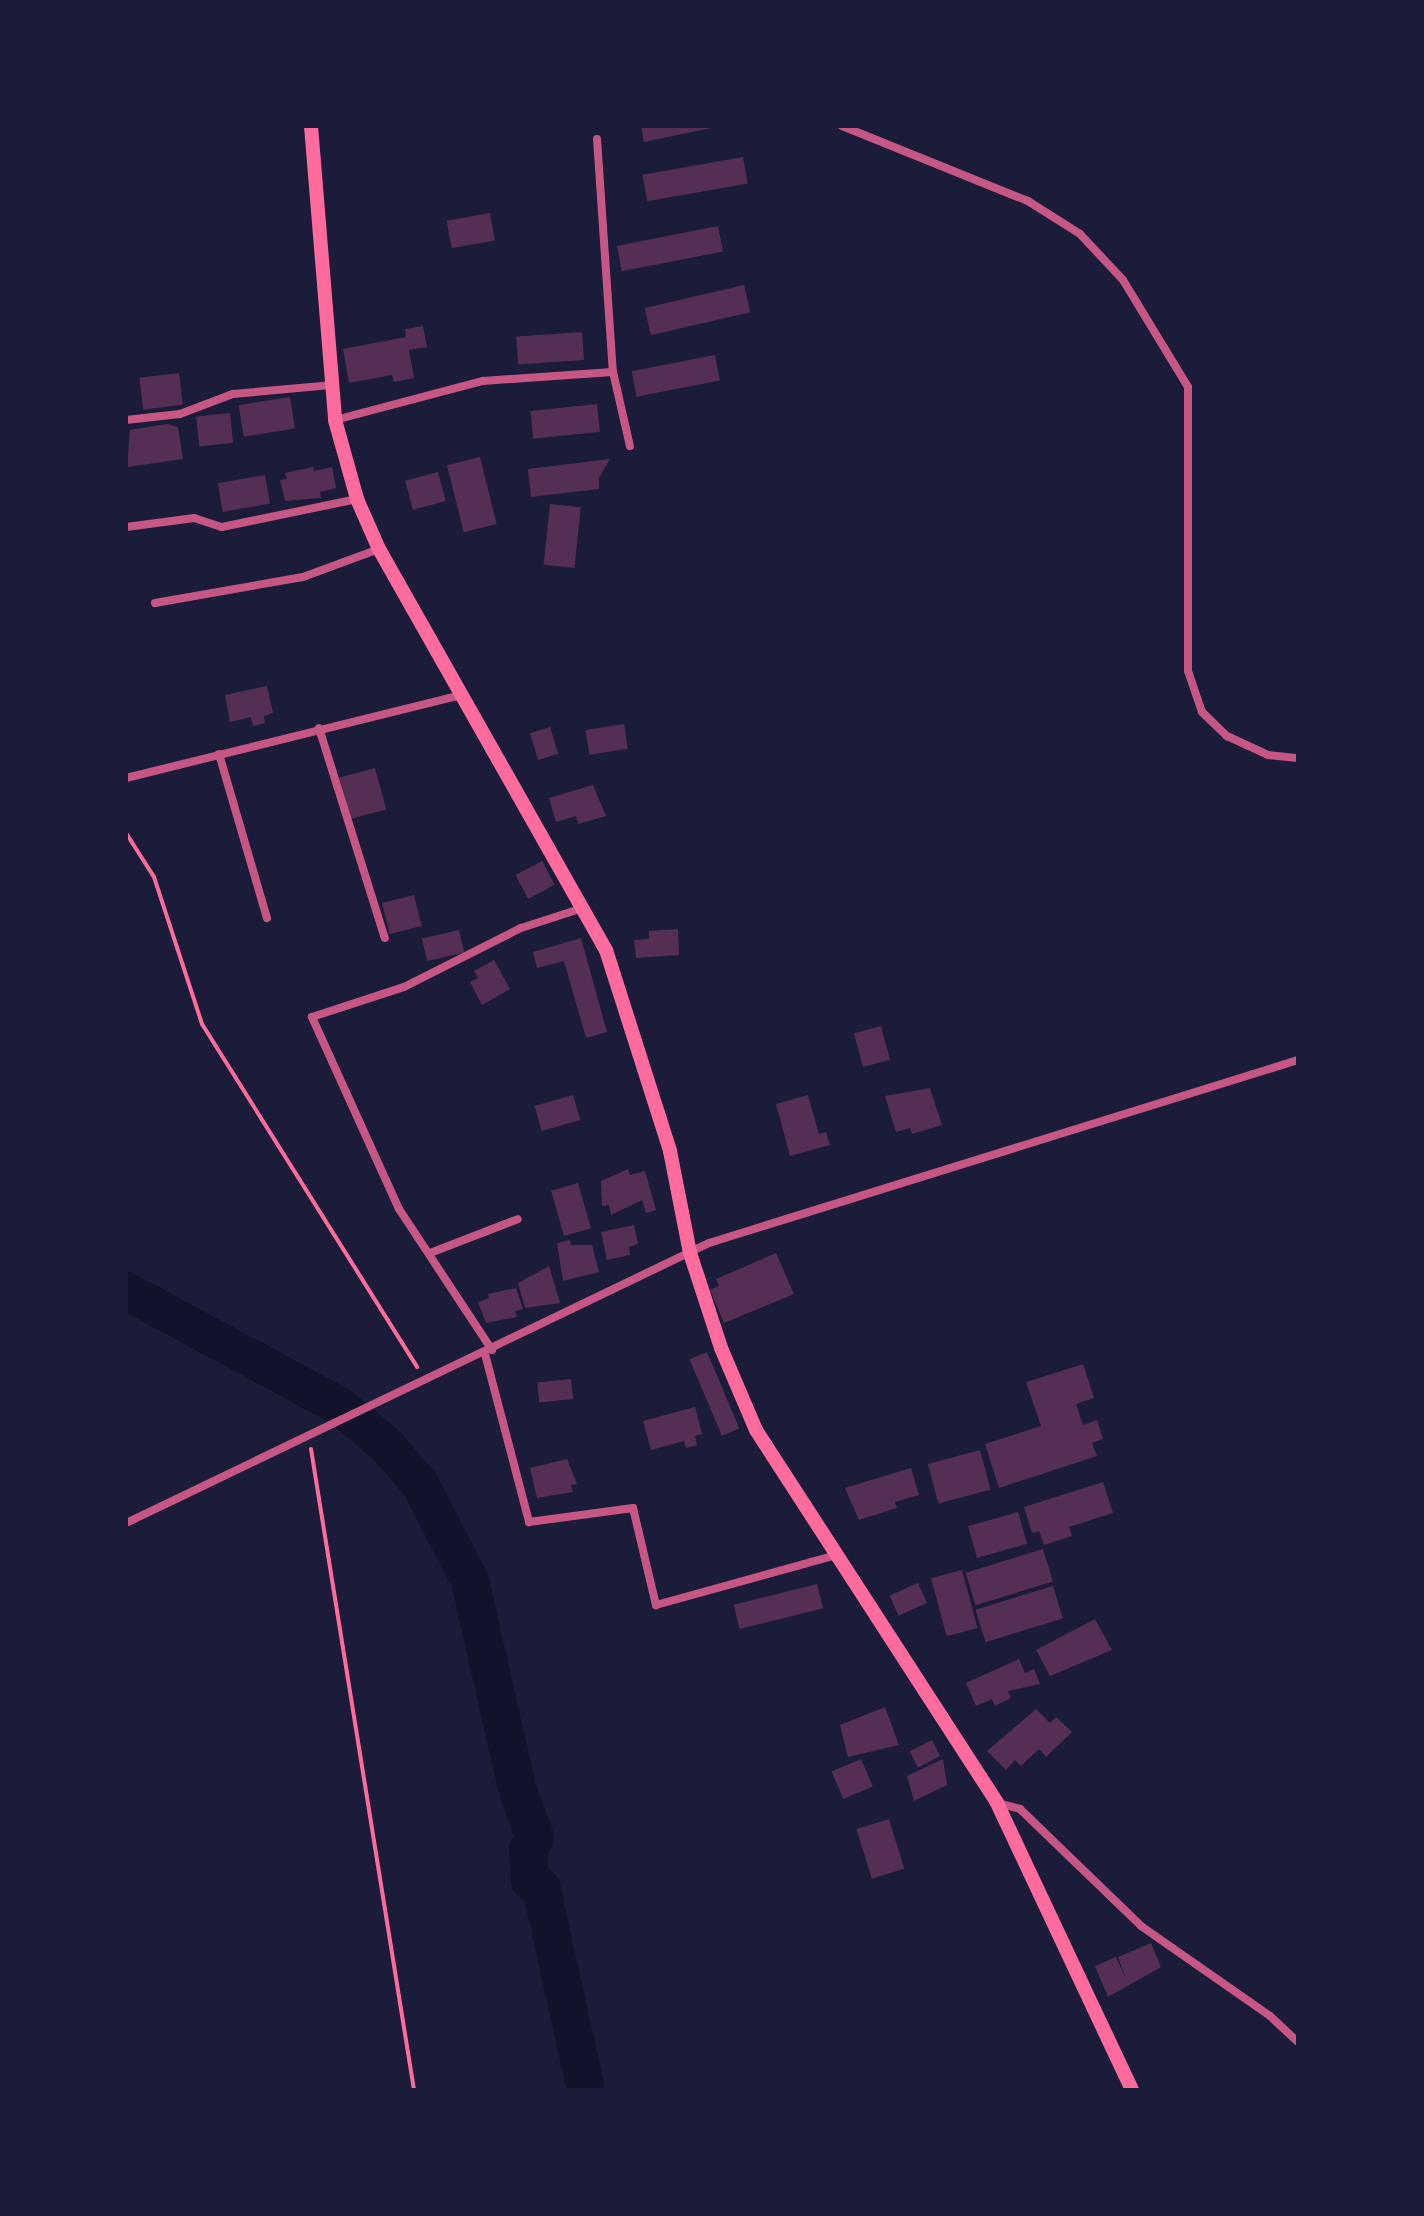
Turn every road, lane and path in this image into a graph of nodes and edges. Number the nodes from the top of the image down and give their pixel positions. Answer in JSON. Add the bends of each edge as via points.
{"nodes":[{"id":1,"x":311,"y":126,"type":"edge"},
{"id":2,"x":842,"y":126,"type":"edge"},
{"id":3,"x":597,"y":139,"type":"dead end"},
{"id":4,"x":613,"y":372,"type":"junction"},
{"id":5,"x":331,"y":385,"type":"junction"},
{"id":6,"x":126,"y":420,"type":"edge"},
{"id":7,"x":335,"y":420,"type":"junction"},
{"id":8,"x":630,"y":446,"type":"dead end"},
{"id":9,"x":357,"y":499,"type":"junction"},
{"id":10,"x":126,"y":527,"type":"edge"},
{"id":11,"x":379,"y":549,"type":"junction"},
{"id":12,"x":155,"y":603,"type":"dead end"},
{"id":13,"x":462,"y":695,"type":"junction"},
{"id":14,"x":319,"y":728,"type":"junction"},
{"id":15,"x":219,"y":754,"type":"junction"},
{"id":16,"x":1298,"y":758,"type":"edge"},
{"id":17,"x":126,"y":778,"type":"edge"},
{"id":18,"x":126,"y":833,"type":"edge"},
{"id":19,"x":583,"y":908,"type":"junction"},
{"id":20,"x":267,"y":918,"type":"dead end"},
{"id":21,"x":385,"y":938,"type":"dead end"},
{"id":22,"x":1298,"y":1060,"type":"edge"},
{"id":23,"x":518,"y":1219,"type":"dead end"},
{"id":24,"x":430,"y":1253,"type":"junction"},
{"id":25,"x":690,"y":1253,"type":"junction"},
{"id":26,"x":489,"y":1352,"type":"junction"},
{"id":27,"x":426,"y":1383,"type":"junction"},
{"id":28,"x":310,"y":1438,"type":"junction"},
{"id":29,"x":126,"y":1523,"type":"edge"},
{"id":30,"x":833,"y":1556,"type":"junction"},
{"id":31,"x":997,"y":1803,"type":"junction"},
{"id":32,"x":1298,"y":2042,"type":"edge"},
{"id":33,"x":414,"y":2090,"type":"edge"},
{"id":34,"x":1132,"y":2090,"type":"edge"}],
"edges":[{"from":1,"to":5,"type":"main road"},
{"from":2,"to":16,"type":"street","via":[[1028,201],[1080,234],[1123,280],[1188,387],[1188,671],[1202,712],[1227,736],[1268,755]]},
{"from":3,"to":4,"type":"street"},
{"from":4,"to":7,"type":"street","via":[[483,381]]},
{"from":4,"to":8,"type":"street"},
{"from":5,"to":6,"type":"street","via":[[233,394],[180,414]]},
{"from":5,"to":7,"type":"main road"},
{"from":7,"to":9,"type":"main road"},
{"from":9,"to":10,"type":"street","via":[[222,527],[194,518]]},
{"from":9,"to":11,"type":"main road"},
{"from":11,"to":12,"type":"street","via":[[303,577]]},
{"from":11,"to":13,"type":"main road"},
{"from":13,"to":14,"type":"street"},
{"from":13,"to":19,"type":"main road"},
{"from":14,"to":15,"type":"street"},
{"from":14,"to":21,"type":"street"},
{"from":15,"to":17,"type":"street"},
{"from":15,"to":20,"type":"street"},
{"from":18,"to":27,"type":"path","via":[[154,877],[202,1024]]},
{"from":19,"to":24,"type":"street","via":[[521,928],[404,987],[312,1017],[399,1209]]},
{"from":19,"to":25,"type":"main road","via":[[626,1001],[670,1151]]},
{"from":22,"to":25,"type":"street"},
{"from":23,"to":24,"type":"street"},
{"from":24,"to":26,"type":"street"},
{"from":25,"to":26,"type":"street"},
{"from":25,"to":30,"type":"main road","via":[[721,1348],[756,1430]]},
{"from":26,"to":27,"type":"street"},
{"from":26,"to":30,"type":"street","via":[[529,1522],[633,1508],[656,1605]]},
{"from":27,"to":28,"type":"street"},
{"from":28,"to":29,"type":"street"},
{"from":28,"to":33,"type":"path"},
{"from":30,"to":31,"type":"main road"},
{"from":31,"to":32,"type":"street","via":[[1020,1809],[1141,1926],[1270,2016]]},
{"from":31,"to":34,"type":"main road"}]}
